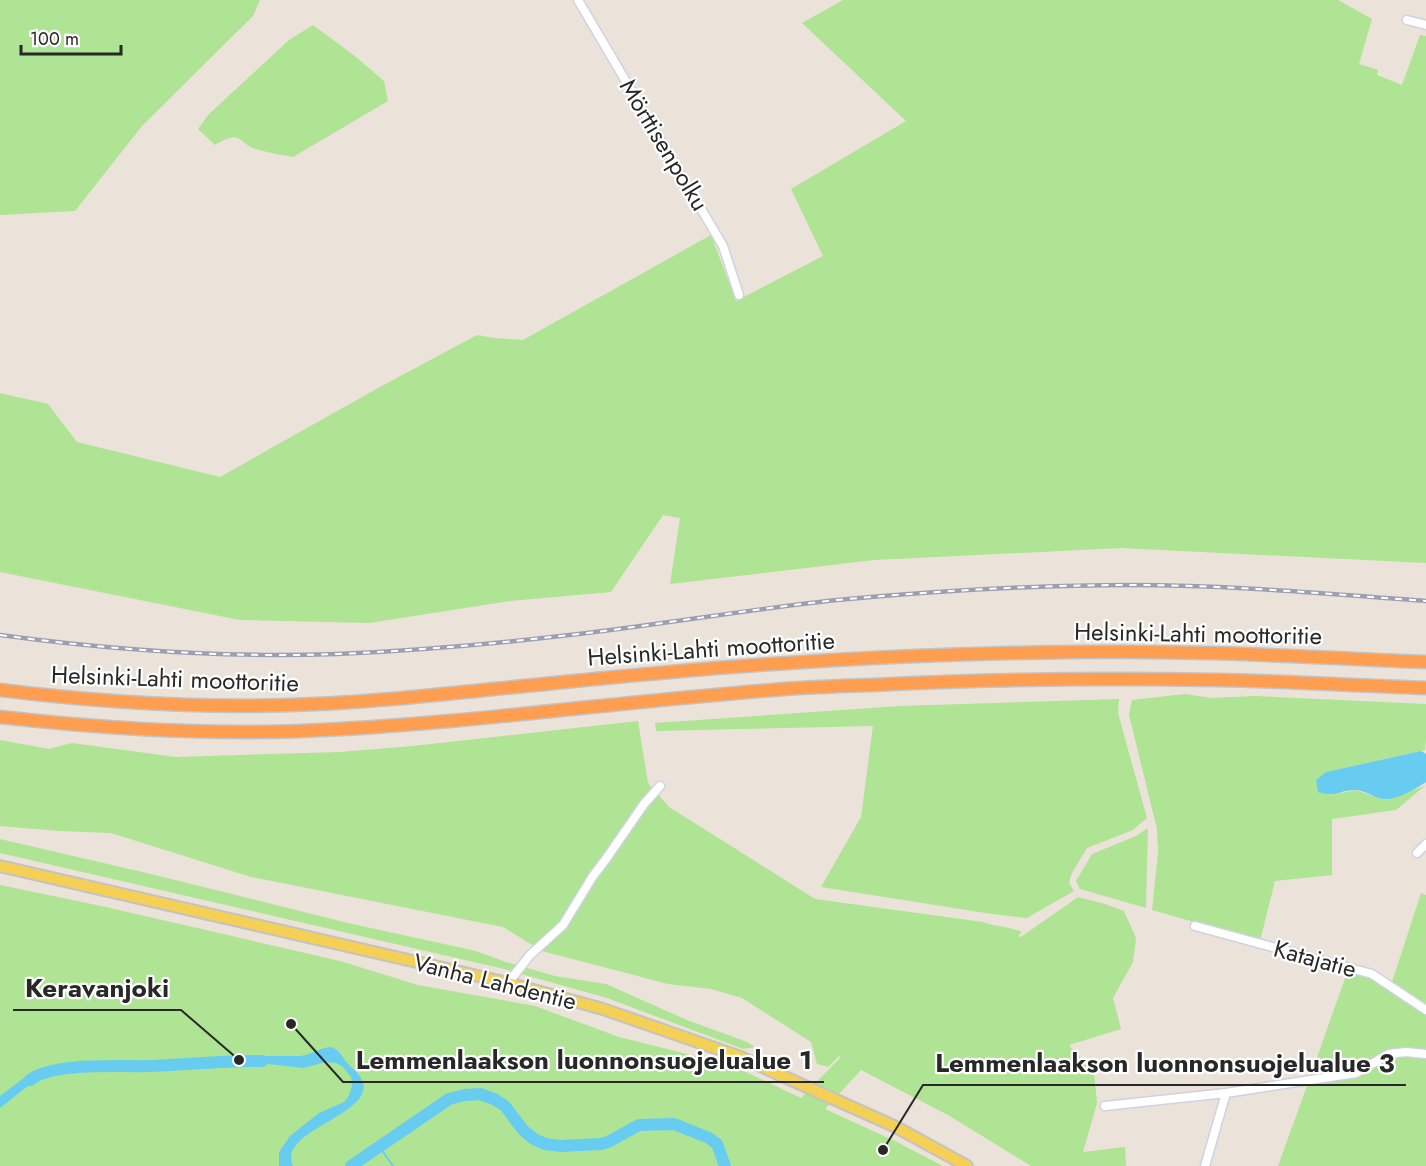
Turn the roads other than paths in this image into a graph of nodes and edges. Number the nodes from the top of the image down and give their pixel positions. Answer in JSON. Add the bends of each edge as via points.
{"nodes":[{"id":1,"x":578,"y":0,"type":"edge"},
{"id":2,"x":1407,"y":20,"type":"dead end"},
{"id":3,"x":1426,"y":25,"type":"edge"},
{"id":4,"x":739,"y":295,"type":"dead end"},
{"id":5,"x":1426,"y":662,"type":"edge"},
{"id":6,"x":1426,"y":688,"type":"edge"},
{"id":7,"x":0,"y":690,"type":"edge"},
{"id":8,"x":0,"y":717,"type":"edge"},
{"id":9,"x":660,"y":786,"type":"dead end"},
{"id":10,"x":1426,"y":844,"type":"edge"},
{"id":11,"x":1417,"y":852,"type":"dead end"},
{"id":12,"x":0,"y":866,"type":"edge"},
{"id":13,"x":1195,"y":926,"type":"dead end"},
{"id":14,"x":508,"y":983,"type":"junction"},
{"id":15,"x":1426,"y":1011,"type":"edge"},
{"id":16,"x":1426,"y":1054,"type":"edge"},
{"id":17,"x":1226,"y":1093,"type":"junction"},
{"id":18,"x":1105,"y":1106,"type":"dead end"},
{"id":19,"x":967,"y":1166,"type":"edge"},
{"id":20,"x":1205,"y":1166,"type":"edge"}],
"edges":[{"from":1,"to":4,"type":"street","name":"Mörttisenpolku","via":[[723,246]]},
{"from":2,"to":3,"type":"street"},
{"from":5,"to":7,"type":"highway","name":"Helsinki-Lahti moottoritie","via":[[1198,653],[934,655],[773,664],[408,698],[226,707],[115,702]]},
{"from":6,"to":8,"type":"highway","name":"Helsinki-Lahti moottoritie","via":[[1220,680],[934,682],[776,689],[410,725],[227,732],[135,729]]},
{"from":9,"to":14,"type":"street","via":[[593,876],[563,925],[530,955]]},
{"from":10,"to":11,"type":"street"},
{"from":12,"to":14,"type":"main road","name":"Vanha Lahdentie"},
{"from":13,"to":15,"type":"street","name":"Katajatie","via":[[1372,974]]},
{"from":14,"to":19,"type":"main road","name":"Vanha Lahdentie","via":[[603,1009],[738,1056],[896,1127]]},
{"from":16,"to":17,"type":"street","via":[[1389,1054],[1356,1073]]},
{"from":17,"to":18,"type":"street"},
{"from":17,"to":20,"type":"street"}]}
